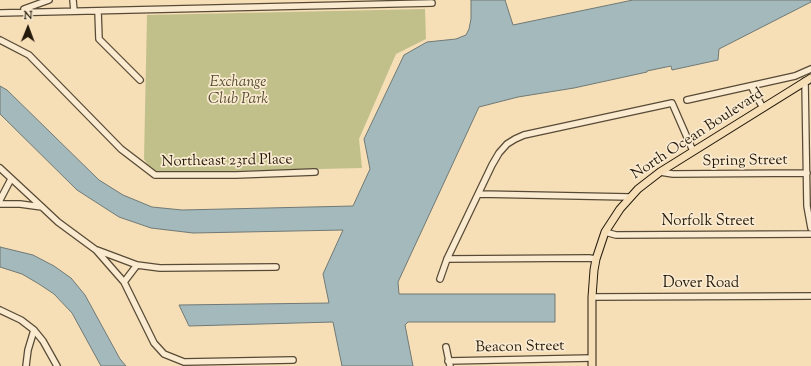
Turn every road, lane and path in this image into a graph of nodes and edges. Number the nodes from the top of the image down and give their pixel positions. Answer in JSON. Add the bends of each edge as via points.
{"nodes":[{"id":1,"x":49,"y":0,"type":"edge"},
{"id":2,"x":73,"y":0,"type":"edge"},
{"id":3,"x":432,"y":3,"type":"dead end"},
{"id":4,"x":74,"y":11,"type":"junction"},
{"id":5,"x":98,"y":11,"type":"junction"},
{"id":6,"x":8,"y":12,"type":"junction"},
{"id":7,"x":0,"y":13,"type":"edge"},
{"id":8,"x":0,"y":40,"type":"edge"},
{"id":9,"x":811,"y":69,"type":"edge"},
{"id":10,"x":140,"y":80,"type":"dead end"},
{"id":11,"x":809,"y":80,"type":"edge"},
{"id":12,"x":751,"y":86,"type":"junction"},
{"id":13,"x":687,"y":100,"type":"dead end"},
{"id":14,"x":763,"y":108,"type":"junction"},
{"id":15,"x":693,"y":151,"type":"junction"},
{"id":16,"x":0,"y":168,"type":"edge"},
{"id":17,"x":315,"y":172,"type":"dead end"},
{"id":18,"x":660,"y":172,"type":"junction"},
{"id":19,"x":807,"y":173,"type":"junction"},
{"id":20,"x":11,"y":179,"type":"junction"},
{"id":21,"x":479,"y":194,"type":"junction"},
{"id":22,"x":629,"y":197,"type":"junction"},
{"id":23,"x":0,"y":200,"type":"edge"},
{"id":24,"x":0,"y":204,"type":"edge"},
{"id":25,"x":42,"y":207,"type":"junction"},
{"id":26,"x":811,"y":228,"type":"edge"},
{"id":27,"x":605,"y":232,"type":"junction"},
{"id":28,"x":811,"y":234,"type":"edge"},
{"id":29,"x":96,"y":250,"type":"junction"},
{"id":30,"x":447,"y":259,"type":"junction"},
{"id":31,"x":596,"y":259,"type":"junction"},
{"id":32,"x":137,"y":265,"type":"junction"},
{"id":33,"x":276,"y":267,"type":"dead end"},
{"id":34,"x":440,"y":280,"type":"dead end"},
{"id":35,"x":124,"y":282,"type":"junction"},
{"id":36,"x":811,"y":296,"type":"edge"},
{"id":37,"x":592,"y":297,"type":"junction"},
{"id":38,"x":0,"y":310,"type":"edge"},
{"id":39,"x":34,"y":330,"type":"junction"},
{"id":40,"x":446,"y":347,"type":"dead end"},
{"id":41,"x":592,"y":358,"type":"junction"},
{"id":42,"x":293,"y":360,"type":"dead end"},
{"id":43,"x":449,"y":363,"type":"edge"},
{"id":44,"x":26,"y":366,"type":"edge"},
{"id":45,"x":57,"y":366,"type":"edge"},
{"id":46,"x":592,"y":366,"type":"edge"}],
"edges":[{"from":1,"to":6,"type":"street","via":[[31,8]]},
{"from":2,"to":4,"type":"street"},
{"from":3,"to":5,"type":"street"},
{"from":4,"to":5,"type":"street"},
{"from":4,"to":6,"type":"street"},
{"from":5,"to":10,"type":"street","via":[[99,39]]},
{"from":6,"to":7,"type":"street"},
{"from":8,"to":17,"type":"street","name":"Northeast 23rd Place","via":[[29,55],[121,149],[155,175]]},
{"from":9,"to":12,"type":"street","via":[[795,76]]},
{"from":11,"to":14,"type":"main road","name":"North Ocean Boulevard"},
{"from":11,"to":19,"type":"street"},
{"from":12,"to":13,"type":"street"},
{"from":12,"to":14,"type":"street"},
{"from":14,"to":15,"type":"main road","name":"North Ocean Boulevard"},
{"from":15,"to":18,"type":"main road","name":"North Ocean Boulevard"},
{"from":15,"to":21,"type":"street","via":[[672,103],[515,139],[499,153]]},
{"from":16,"to":20,"type":"street"},
{"from":18,"to":19,"type":"street","name":"Spring Street"},
{"from":18,"to":22,"type":"main road","name":"North Ocean Boulevard"},
{"from":19,"to":26,"type":"street","via":[[807,206]]},
{"from":20,"to":23,"type":"street"},
{"from":20,"to":25,"type":"street"},
{"from":21,"to":22,"type":"street"},
{"from":21,"to":30,"type":"street"},
{"from":22,"to":27,"type":"main road","name":"North Ocean Boulevard"},
{"from":24,"to":25,"type":"street"},
{"from":25,"to":29,"type":"street"},
{"from":27,"to":28,"type":"street","name":"Norfolk Street","via":[[616,235]]},
{"from":27,"to":31,"type":"main road","name":"North Ocean Boulevard"},
{"from":29,"to":32,"type":"street"},
{"from":29,"to":35,"type":"street"},
{"from":30,"to":31,"type":"street"},
{"from":30,"to":34,"type":"street"},
{"from":31,"to":37,"type":"main road","name":"North Ocean Boulevard"},
{"from":32,"to":33,"type":"street","via":[[167,268]]},
{"from":32,"to":35,"type":"street"},
{"from":35,"to":42,"type":"street","via":[[154,343],[173,359],[200,363]]},
{"from":36,"to":37,"type":"street","name":"Dover Road"},
{"from":37,"to":41,"type":"main road","name":"North Ocean Boulevard"},
{"from":38,"to":39,"type":"street","via":[[22,320]]},
{"from":39,"to":44,"type":"street"},
{"from":39,"to":45,"type":"street"},
{"from":40,"to":43,"type":"street"},
{"from":41,"to":43,"type":"street","name":"Beacon Street"},
{"from":41,"to":46,"type":"main road","name":"North Ocean Boulevard"}]}
